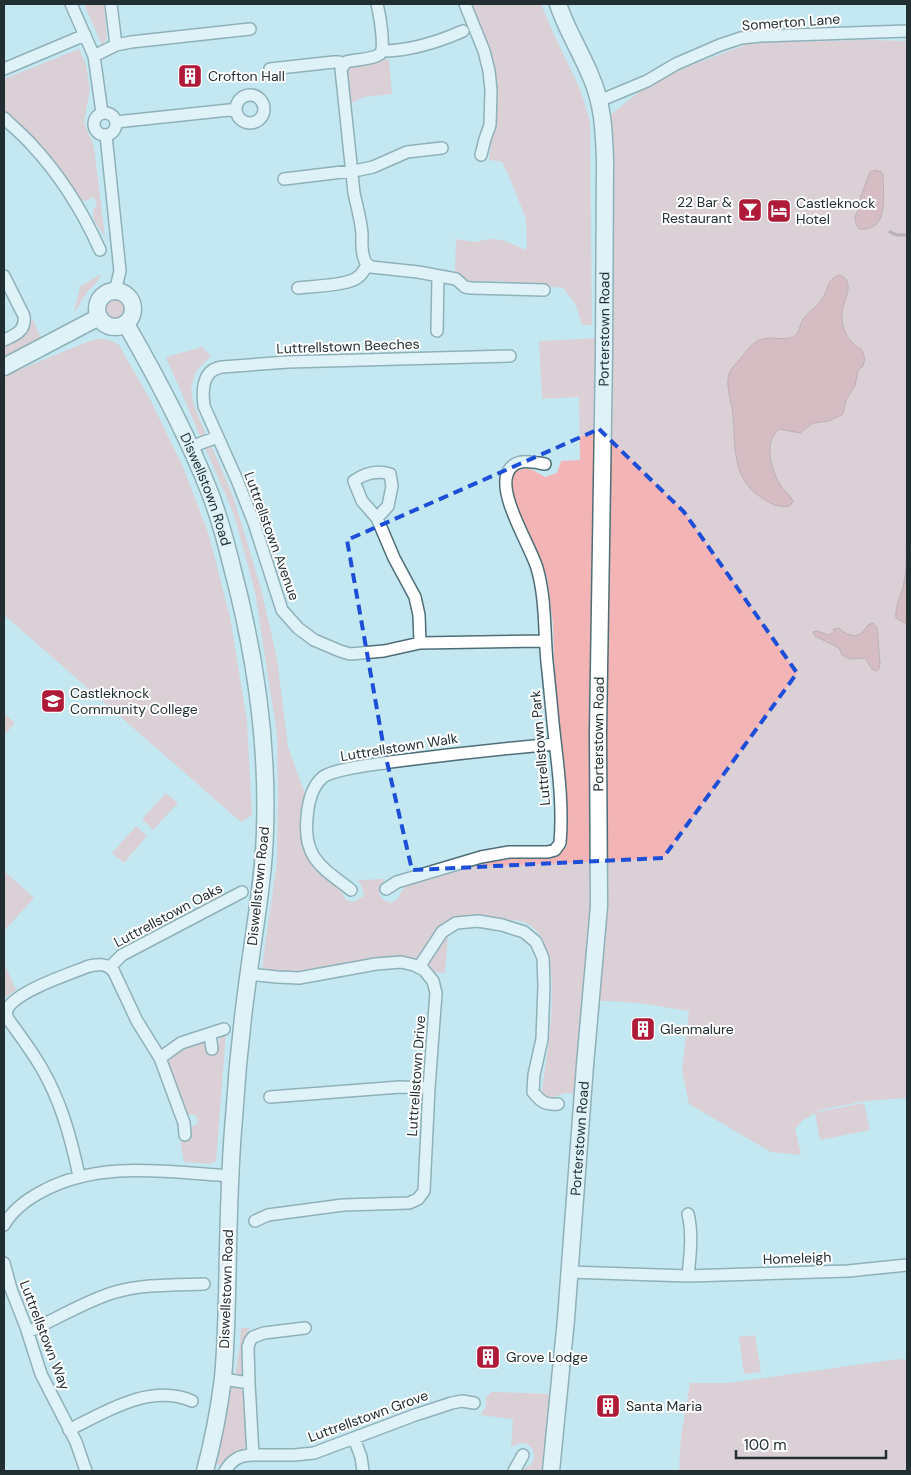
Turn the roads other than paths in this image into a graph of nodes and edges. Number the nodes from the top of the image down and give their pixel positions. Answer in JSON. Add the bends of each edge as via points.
{"nodes":[{"id":1,"x":71,"y":4,"type":"edge"},
{"id":2,"x":112,"y":4,"type":"edge"},
{"id":3,"x":377,"y":4,"type":"edge"},
{"id":4,"x":465,"y":4,"type":"edge"},
{"id":5,"x":558,"y":4,"type":"edge"},
{"id":6,"x":250,"y":29,"type":"dead end"},
{"id":7,"x":463,"y":31,"type":"dead end"},
{"id":8,"x":907,"y":31,"type":"edge"},
{"id":9,"x":84,"y":36,"type":"junction"},
{"id":10,"x":116,"y":45,"type":"junction"},
{"id":11,"x":382,"y":51,"type":"junction"},
{"id":12,"x":94,"y":56,"type":"junction"},
{"id":13,"x":343,"y":65,"type":"junction"},
{"id":14,"x":4,"y":69,"type":"edge"},
{"id":15,"x":270,"y":69,"type":"dead end"},
{"id":16,"x":599,"y":101,"type":"junction"},
{"id":17,"x":236,"y":111,"type":"dead end"},
{"id":18,"x":102,"y":113,"type":"junction"},
{"id":19,"x":4,"y":118,"type":"edge"},
{"id":20,"x":116,"y":122,"type":"junction"},
{"id":21,"x":106,"y":135,"type":"junction"},
{"id":22,"x":442,"y":148,"type":"dead end"},
{"id":23,"x":481,"y":155,"type":"dead end"},
{"id":24,"x":351,"y":171,"type":"junction"},
{"id":25,"x":284,"y":179,"type":"dead end"},
{"id":26,"x":100,"y":250,"type":"dead end"},
{"id":27,"x":367,"y":264,"type":"junction"},
{"id":28,"x":4,"y":276,"type":"edge"},
{"id":29,"x":438,"y":276,"type":"junction"},
{"id":30,"x":298,"y":288,"type":"dead end"},
{"id":31,"x":544,"y":290,"type":"dead end"},
{"id":32,"x":115,"y":291,"type":"junction"},
{"id":33,"x":99,"y":317,"type":"junction"},
{"id":34,"x":126,"y":324,"type":"junction"},
{"id":35,"x":437,"y":331,"type":"dead end"},
{"id":36,"x":4,"y":340,"type":"edge"},
{"id":37,"x":510,"y":356,"type":"dead end"},
{"id":38,"x":4,"y":367,"type":"edge"},
{"id":39,"x":202,"y":393,"type":"joint"},
{"id":40,"x":218,"y":437,"type":"junction"},
{"id":41,"x":190,"y":447,"type":"junction"},
{"id":42,"x":545,"y":464,"type":"dead end"},
{"id":43,"x":377,"y":518,"type":"dead end"},
{"id":44,"x":545,"y":641,"type":"junction"},
{"id":45,"x":420,"y":643,"type":"junction"},
{"id":46,"x":555,"y":744,"type":"junction"},
{"id":47,"x":386,"y":889,"type":"dead end"},
{"id":48,"x":351,"y":890,"type":"dead end"},
{"id":49,"x":242,"y":892,"type":"dead end"},
{"id":50,"x":110,"y":967,"type":"junction"},
{"id":51,"x":419,"y":967,"type":"junction"},
{"id":52,"x":248,"y":974,"type":"junction"},
{"id":53,"x":5,"y":1012,"type":"edge"},
{"id":54,"x":224,"y":1029,"type":"dead end"},
{"id":55,"x":210,"y":1035,"type":"junction"},
{"id":56,"x":212,"y":1049,"type":"dead end"},
{"id":57,"x":160,"y":1058,"type":"junction"},
{"id":58,"x":429,"y":1088,"type":"junction"},
{"id":59,"x":270,"y":1097,"type":"dead end"},
{"id":60,"x":558,"y":1104,"type":"dead end"},
{"id":61,"x":186,"y":1135,"type":"dead end"},
{"id":62,"x":79,"y":1176,"type":"junction"},
{"id":63,"x":230,"y":1176,"type":"junction"},
{"id":64,"x":688,"y":1214,"type":"dead end"},
{"id":65,"x":255,"y":1220,"type":"dead end"},
{"id":66,"x":4,"y":1225,"type":"edge"},
{"id":67,"x":4,"y":1263,"type":"edge"},
{"id":68,"x":907,"y":1265,"type":"edge"},
{"id":69,"x":569,"y":1272,"type":"junction"},
{"id":70,"x":688,"y":1276,"type":"junction"},
{"id":71,"x":204,"y":1284,"type":"dead end"},
{"id":72,"x":305,"y":1328,"type":"dead end"},
{"id":73,"x":28,"y":1332,"type":"junction"},
{"id":74,"x":223,"y":1379,"type":"junction"},
{"id":75,"x":249,"y":1383,"type":"junction"},
{"id":76,"x":192,"y":1401,"type":"dead end"},
{"id":77,"x":474,"y":1403,"type":"dead end"},
{"id":78,"x":70,"y":1430,"type":"junction"},
{"id":79,"x":354,"y":1438,"type":"junction"},
{"id":80,"x":253,"y":1455,"type":"junction"},
{"id":81,"x":523,"y":1455,"type":"dead end"},
{"id":82,"x":86,"y":1471,"type":"edge"},
{"id":83,"x":206,"y":1471,"type":"edge"},
{"id":84,"x":225,"y":1471,"type":"edge"},
{"id":85,"x":363,"y":1471,"type":"edge"},
{"id":86,"x":514,"y":1471,"type":"edge"},
{"id":87,"x":551,"y":1471,"type":"edge"}],
"edges":[{"from":1,"to":9,"type":"street"},
{"from":2,"to":10,"type":"street"},
{"from":3,"to":11,"type":"street"},
{"from":4,"to":23,"type":"street","via":[[489,71],[490,125]]},
{"from":5,"to":16,"type":"street","name":"Porterstown Road","via":[[592,78]]},
{"from":6,"to":10,"type":"street"},
{"from":7,"to":11,"type":"street","via":[[422,46]]},
{"from":8,"to":16,"type":"street","name":"Somerton Lane","via":[[741,38],[676,64]]},
{"from":9,"to":12,"type":"street"},
{"from":9,"to":14,"type":"street"},
{"from":10,"to":12,"type":"street"},
{"from":11,"to":13,"type":"street","via":[[372,58],[353,60]]},
{"from":12,"to":18,"type":"street"},
{"from":13,"to":15,"type":"street","via":[[334,62]]},
{"from":13,"to":24,"type":"street"},
{"from":16,"to":69,"type":"street","name":"Porterstown Road","via":[[605,160],[599,906]]},
{"from":17,"to":20,"type":"street"},
{"from":18,"to":20,"type":"street","via":[[112,116]]},
{"from":18,"to":21,"type":"street","via":[[94,120],[94,128],[99,134]]},
{"from":19,"to":26,"type":"street","via":[[58,177],[79,208]]},
{"from":20,"to":21,"type":"street","via":[[112,132]]},
{"from":21,"to":32,"type":"street","via":[[120,271]]},
{"from":22,"to":24,"type":"street","via":[[407,152],[373,167]]},
{"from":24,"to":25,"type":"street"},
{"from":24,"to":27,"type":"street","via":[[362,232],[362,253]]},
{"from":27,"to":29,"type":"street"},
{"from":27,"to":30,"type":"street","via":[[365,270],[351,281]]},
{"from":28,"to":36,"type":"street","via":[[24,316],[20,332]]},
{"from":29,"to":31,"type":"street","via":[[456,279],[471,288]]},
{"from":29,"to":35,"type":"street"},
{"from":32,"to":33,"type":"street","via":[[99,301]]},
{"from":32,"to":34,"type":"street","via":[[126,295],[132,303],[132,314]]},
{"from":33,"to":34,"type":"street","via":[[111,326]]},
{"from":33,"to":38,"type":"street"},
{"from":34,"to":41,"type":"street","name":"Diswellstown Road"},
{"from":37,"to":39,"type":"street","name":"Luttrellstown Beeches","via":[[222,367],[210,372]]},
{"from":39,"to":40,"type":"street","name":"Luttrellstown Avenue","via":[[204,406]]},
{"from":40,"to":41,"type":"street"},
{"from":40,"to":45,"type":"street","name":"Luttrellstown Avenue","via":[[254,523],[282,610],[290,621],[314,640],[350,654]]},
{"from":41,"to":52,"type":"street","name":"Diswellstown Road","via":[[225,540],[249,636],[259,702],[264,750],[264,857]]},
{"from":42,"to":44,"type":"street","name":"Luttrellstown Park","via":[[522,461],[514,464],[506,480],[511,508],[532,555],[540,583]]},
{"from":43,"to":45,"type":"street","via":[[415,598],[420,615]]},
{"from":44,"to":45,"type":"street","name":"Luttrellstown Avenue"},
{"from":44,"to":46,"type":"street","name":"Luttrellstown Park"},
{"from":46,"to":47,"type":"street","name":"Luttrellstown Park","via":[[561,793],[560,843],[555,850],[480,857],[397,882]]},
{"from":46,"to":48,"type":"street","name":"Luttrellstown Walk","via":[[448,754],[325,776],[310,797],[306,828],[308,844],[316,861]]},
{"from":49,"to":50,"type":"street","name":"Luttrellstown Oaks","via":[[122,955]]},
{"from":50,"to":53,"type":"street","via":[[89,966],[38,987],[13,1002]]},
{"from":50,"to":57,"type":"street"},
{"from":51,"to":52,"type":"street","via":[[401,962],[376,964],[299,978]]},
{"from":51,"to":58,"type":"street","name":"Luttrellstown Drive","via":[[433,981],[436,993]]},
{"from":51,"to":60,"type":"street","via":[[442,932],[456,923],[478,921],[502,925],[524,932],[536,942],[543,958],[544,986],[542,1039],[533,1092],[539,1100],[550,1105]]},
{"from":52,"to":63,"type":"street","name":"Diswellstown Road"},
{"from":53,"to":62,"type":"street","via":[[40,1065],[57,1099]]},
{"from":54,"to":55,"type":"street"},
{"from":55,"to":56,"type":"street"},
{"from":55,"to":57,"type":"street","via":[[181,1043]]},
{"from":57,"to":61,"type":"street","via":[[189,1122]]},
{"from":58,"to":59,"type":"street","via":[[400,1087]]},
{"from":58,"to":65,"type":"street","name":"Luttrellstown Drive","via":[[424,1191],[418,1200],[285,1212]]},
{"from":62,"to":63,"type":"street","via":[[138,1170]]},
{"from":62,"to":66,"type":"street","via":[[34,1195]]},
{"from":63,"to":74,"type":"street","name":"Diswellstown Road"},
{"from":64,"to":70,"type":"street"},
{"from":67,"to":73,"type":"street","name":"Luttrellstown Way"},
{"from":68,"to":70,"type":"street","name":"Homeleigh","via":[[848,1271]]},
{"from":69,"to":70,"type":"street","name":"Homeleigh"},
{"from":69,"to":87,"type":"street","name":"Porterstown Road"},
{"from":71,"to":73,"type":"street","via":[[148,1286],[111,1294]]},
{"from":72,"to":75,"type":"street","via":[[253,1337],[248,1347]]},
{"from":73,"to":78,"type":"street","name":"Luttrellstown Way","via":[[44,1381]]},
{"from":74,"to":75,"type":"street"},
{"from":74,"to":83,"type":"street","name":"Diswellstown Road"},
{"from":75,"to":80,"type":"street"},
{"from":76,"to":78,"type":"street","via":[[179,1395],[145,1398],[115,1407]]},
{"from":77,"to":79,"type":"street","name":"Luttrellstown Grove","via":[[452,1403]]},
{"from":78,"to":82,"type":"street","name":"Luttrellstown Way"},
{"from":79,"to":80,"type":"street","name":"Luttrellstown Grove","via":[[304,1454]]},
{"from":79,"to":85,"type":"street"},
{"from":80,"to":84,"type":"street","via":[[239,1457]]},
{"from":81,"to":86,"type":"street"}]}
